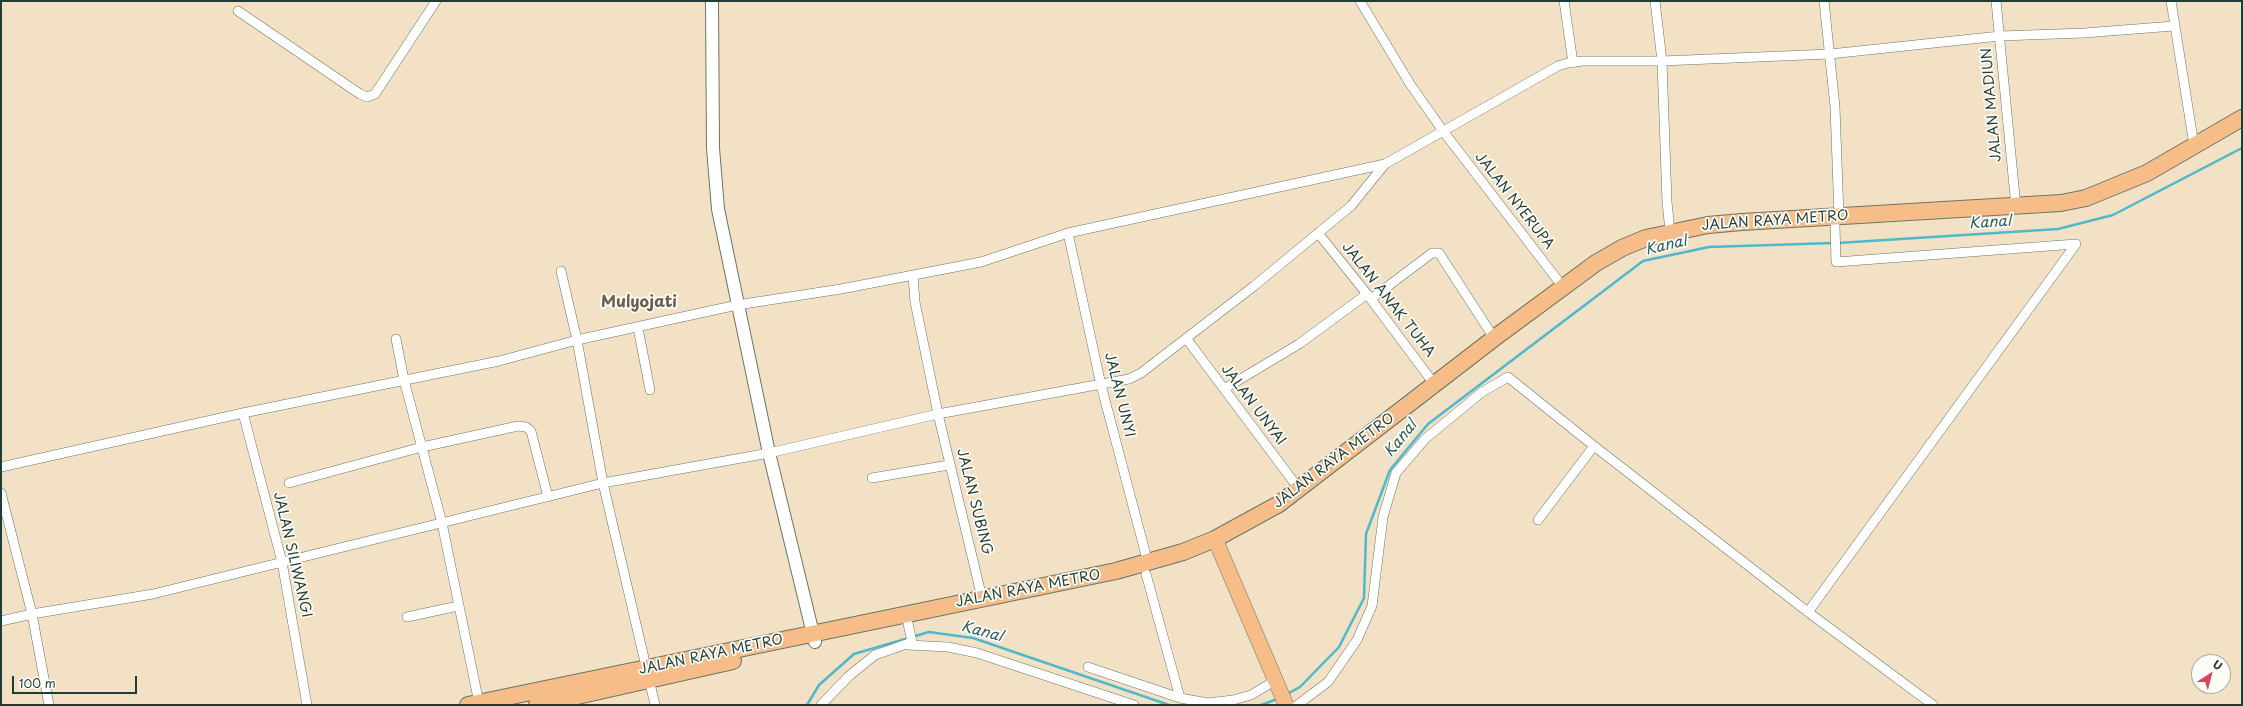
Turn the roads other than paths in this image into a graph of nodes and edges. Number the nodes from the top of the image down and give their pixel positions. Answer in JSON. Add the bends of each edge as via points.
{"nodes":[{"id":1,"x":436,"y":1,"type":"edge"},
{"id":2,"x":712,"y":1,"type":"edge"},
{"id":3,"x":1360,"y":1,"type":"edge"},
{"id":4,"x":1564,"y":1,"type":"edge"},
{"id":5,"x":1655,"y":1,"type":"edge"},
{"id":6,"x":1824,"y":1,"type":"edge"},
{"id":7,"x":1996,"y":1,"type":"edge"},
{"id":8,"x":2171,"y":1,"type":"edge"},
{"id":9,"x":238,"y":11,"type":"dead end"},
{"id":10,"x":2174,"y":26,"type":"junction"},
{"id":11,"x":2000,"y":36,"type":"junction"},
{"id":12,"x":1830,"y":54,"type":"junction"},
{"id":13,"x":1662,"y":61,"type":"junction"},
{"id":14,"x":1573,"y":63,"type":"junction"},
{"id":15,"x":2241,"y":123,"type":"edge"},
{"id":16,"x":1443,"y":131,"type":"junction"},
{"id":17,"x":2203,"y":146,"type":"junction"},
{"id":18,"x":1385,"y":164,"type":"junction"},
{"id":19,"x":2016,"y":207,"type":"junction"},
{"id":20,"x":1837,"y":220,"type":"junction"},
{"id":21,"x":1670,"y":231,"type":"junction"},
{"id":22,"x":1318,"y":232,"type":"junction"},
{"id":23,"x":1068,"y":233,"type":"junction"},
{"id":24,"x":561,"y":271,"type":"dead end"},
{"id":25,"x":913,"y":276,"type":"junction"},
{"id":26,"x":1563,"y":287,"type":"junction"},
{"id":27,"x":1369,"y":297,"type":"junction"},
{"id":28,"x":737,"y":305,"type":"junction"},
{"id":29,"x":638,"y":328,"type":"junction"},
{"id":30,"x":1186,"y":338,"type":"junction"},
{"id":31,"x":1494,"y":338,"type":"junction"},
{"id":32,"x":396,"y":340,"type":"dead end"},
{"id":33,"x":576,"y":340,"type":"junction"},
{"id":34,"x":404,"y":380,"type":"junction"},
{"id":35,"x":1101,"y":385,"type":"junction"},
{"id":36,"x":1435,"y":385,"type":"junction"},
{"id":37,"x":1224,"y":389,"type":"junction"},
{"id":38,"x":650,"y":390,"type":"dead end"},
{"id":39,"x":243,"y":413,"type":"junction"},
{"id":40,"x":938,"y":414,"type":"junction"},
{"id":41,"x":1594,"y":446,"type":"junction"},
{"id":42,"x":422,"y":447,"type":"junction"},
{"id":43,"x":769,"y":453,"type":"junction"},
{"id":44,"x":949,"y":465,"type":"junction"},
{"id":45,"x":1,"y":467,"type":"edge"},
{"id":46,"x":872,"y":478,"type":"dead end"},
{"id":47,"x":604,"y":482,"type":"junction"},
{"id":48,"x":289,"y":483,"type":"dead end"},
{"id":49,"x":1299,"y":490,"type":"junction"},
{"id":50,"x":1,"y":493,"type":"edge"},
{"id":51,"x":548,"y":497,"type":"junction"},
{"id":52,"x":1538,"y":520,"type":"dead end"},
{"id":53,"x":442,"y":523,"type":"junction"},
{"id":54,"x":1216,"y":543,"type":"junction"},
{"id":55,"x":282,"y":562,"type":"junction"},
{"id":56,"x":1147,"y":568,"type":"junction"},
{"id":57,"x":982,"y":598,"type":"junction"},
{"id":58,"x":458,"y":606,"type":"junction"},
{"id":59,"x":1808,"y":612,"type":"junction"},
{"id":60,"x":32,"y":614,"type":"junction"},
{"id":61,"x":407,"y":618,"type":"dead end"},
{"id":62,"x":1,"y":621,"type":"edge"},
{"id":63,"x":908,"y":622,"type":"junction"},
{"id":64,"x":814,"y":638,"type":"junction"},
{"id":65,"x":910,"y":642,"type":"junction"},
{"id":66,"x":1088,"y":667,"type":"dead end"},
{"id":67,"x":648,"y":675,"type":"junction"},
{"id":68,"x":1277,"y":683,"type":"junction"},
{"id":69,"x":1180,"y":698,"type":"junction"},
{"id":70,"x":474,"y":704,"type":"edge"},
{"id":71,"x":49,"y":705,"type":"edge"},
{"id":72,"x":307,"y":705,"type":"edge"},
{"id":73,"x":537,"y":705,"type":"edge"},
{"id":74,"x":655,"y":705,"type":"edge"},
{"id":75,"x":821,"y":705,"type":"edge"},
{"id":76,"x":1134,"y":705,"type":"edge"},
{"id":77,"x":1290,"y":705,"type":"edge"},
{"id":78,"x":1933,"y":705,"type":"edge"}],
"edges":[{"from":1,"to":9,"type":"street","via":[[375,94],[367,97]]},
{"from":2,"to":28,"type":"street","via":[[714,155],[718,209]]},
{"from":3,"to":16,"type":"street","name":"JALAN NYERUPA","via":[[1410,84]]},
{"from":4,"to":14,"type":"street"},
{"from":5,"to":13,"type":"street"},
{"from":6,"to":12,"type":"street"},
{"from":7,"to":11,"type":"street","name":"JALAN MADIUN"},
{"from":8,"to":10,"type":"street"},
{"from":10,"to":11,"type":"street"},
{"from":10,"to":17,"type":"street"},
{"from":11,"to":12,"type":"street"},
{"from":11,"to":19,"type":"street","name":"JALAN MADIUN"},
{"from":12,"to":13,"type":"street"},
{"from":12,"to":20,"type":"street"},
{"from":13,"to":14,"type":"street"},
{"from":13,"to":21,"type":"street"},
{"from":14,"to":16,"type":"street","via":[[1558,66]]},
{"from":15,"to":17,"type":"highway"},
{"from":16,"to":18,"type":"street"},
{"from":16,"to":26,"type":"street","name":"JALAN NYERUPA"},
{"from":17,"to":19,"type":"highway","name":"JALAN RAYA METRO","via":[[2086,198]]},
{"from":17,"to":20,"type":"highway","via":[[2153,181],[2090,207],[2015,216]]},
{"from":18,"to":22,"type":"street","via":[[1351,206]]},
{"from":18,"to":23,"type":"street"},
{"from":19,"to":20,"type":"highway","name":"JALAN RAYA METRO"},
{"from":20,"to":21,"type":"highway","name":"JALAN RAYA METRO","via":[[1708,225]]},
{"from":20,"to":54,"type":"highway","via":[[1709,230],[1651,245],[1628,255],[1604,268],[1509,337],[1442,392],[1304,496],[1266,522]]},
{"from":20,"to":59,"type":"street","via":[[1836,262],[2076,244]]},
{"from":21,"to":26,"type":"highway","name":"JALAN RAYA METRO","via":[[1622,248]]},
{"from":22,"to":27,"type":"street","name":"JALAN ANAK TUHA"},
{"from":22,"to":30,"type":"street","via":[[1254,286]]},
{"from":23,"to":25,"type":"street","via":[[982,262]]},
{"from":23,"to":35,"type":"street","name":"JALAN UNYI"},
{"from":24,"to":33,"type":"street"},
{"from":25,"to":28,"type":"street"},
{"from":25,"to":40,"type":"street","name":"JALAN SUBING","via":[[915,302]]},
{"from":26,"to":31,"type":"highway","name":"JALAN RAYA METRO"},
{"from":27,"to":31,"type":"street","via":[[1432,253],[1439,253]]},
{"from":27,"to":36,"type":"street","name":"JALAN ANAK TUHA"},
{"from":27,"to":37,"type":"street","via":[[1299,344]]},
{"from":28,"to":29,"type":"street"},
{"from":28,"to":43,"type":"street"},
{"from":29,"to":33,"type":"street"},
{"from":29,"to":38,"type":"street"},
{"from":30,"to":35,"type":"street","via":[[1136,377]]},
{"from":30,"to":37,"type":"street","name":"JALAN UNYAI"},
{"from":31,"to":36,"type":"highway","name":"JALAN RAYA METRO"},
{"from":32,"to":34,"type":"street"},
{"from":33,"to":34,"type":"street","via":[[499,361]]},
{"from":33,"to":47,"type":"street"},
{"from":34,"to":39,"type":"street"},
{"from":34,"to":42,"type":"street"},
{"from":35,"to":40,"type":"street"},
{"from":35,"to":56,"type":"street","name":"JALAN UNYI"},
{"from":36,"to":49,"type":"highway","name":"JALAN RAYA METRO"},
{"from":37,"to":49,"type":"street","name":"JALAN UNYAI"},
{"from":39,"to":45,"type":"street"},
{"from":39,"to":55,"type":"street","name":"JALAN SILIWANGI"},
{"from":40,"to":43,"type":"street"},
{"from":40,"to":44,"type":"street","name":"JALAN SUBING"},
{"from":41,"to":52,"type":"street"},
{"from":41,"to":59,"type":"street"},
{"from":41,"to":77,"type":"street","via":[[1508,377],[1482,392],[1425,439],[1396,473],[1383,517],[1372,606],[1358,640],[1328,682]]},
{"from":42,"to":48,"type":"street"},
{"from":42,"to":51,"type":"street","via":[[518,426],[526,427],[532,431]]},
{"from":42,"to":53,"type":"street"},
{"from":43,"to":47,"type":"street"},
{"from":43,"to":64,"type":"street"},
{"from":44,"to":46,"type":"street"},
{"from":44,"to":57,"type":"street","name":"JALAN SUBING"},
{"from":47,"to":51,"type":"street"},
{"from":47,"to":67,"type":"street"},
{"from":49,"to":54,"type":"highway","name":"JALAN RAYA METRO"},
{"from":50,"to":60,"type":"street"},
{"from":51,"to":53,"type":"street"},
{"from":53,"to":55,"type":"street"},
{"from":53,"to":58,"type":"street"},
{"from":54,"to":56,"type":"highway"},
{"from":54,"to":68,"type":"main road"},
{"from":55,"to":60,"type":"street","via":[[153,594]]},
{"from":55,"to":72,"type":"street","name":"JALAN SILIWANGI"},
{"from":56,"to":57,"type":"highway","name":"JALAN RAYA METRO"},
{"from":56,"to":63,"type":"highway","via":[[1045,595]]},
{"from":56,"to":69,"type":"street","name":"JALAN UNYI"},
{"from":57,"to":64,"type":"highway","name":"JALAN RAYA METRO"},
{"from":58,"to":61,"type":"street"},
{"from":58,"to":70,"type":"street"},
{"from":59,"to":78,"type":"street"},
{"from":60,"to":62,"type":"street"},
{"from":60,"to":71,"type":"street"},
{"from":63,"to":64,"type":"highway"},
{"from":63,"to":65,"type":"street"},
{"from":64,"to":67,"type":"highway"},
{"from":65,"to":75,"type":"street","via":[[875,655],[849,676]]},
{"from":65,"to":76,"type":"street","via":[[977,654]]},
{"from":66,"to":69,"type":"street"},
{"from":67,"to":70,"type":"highway","name":"JALAN RAYA METRO"},
{"from":67,"to":73,"type":"highway"},
{"from":67,"to":74,"type":"street"},
{"from":68,"to":69,"type":"street","via":[[1233,700],[1208,703]]},
{"from":68,"to":77,"type":"main road"}]}
